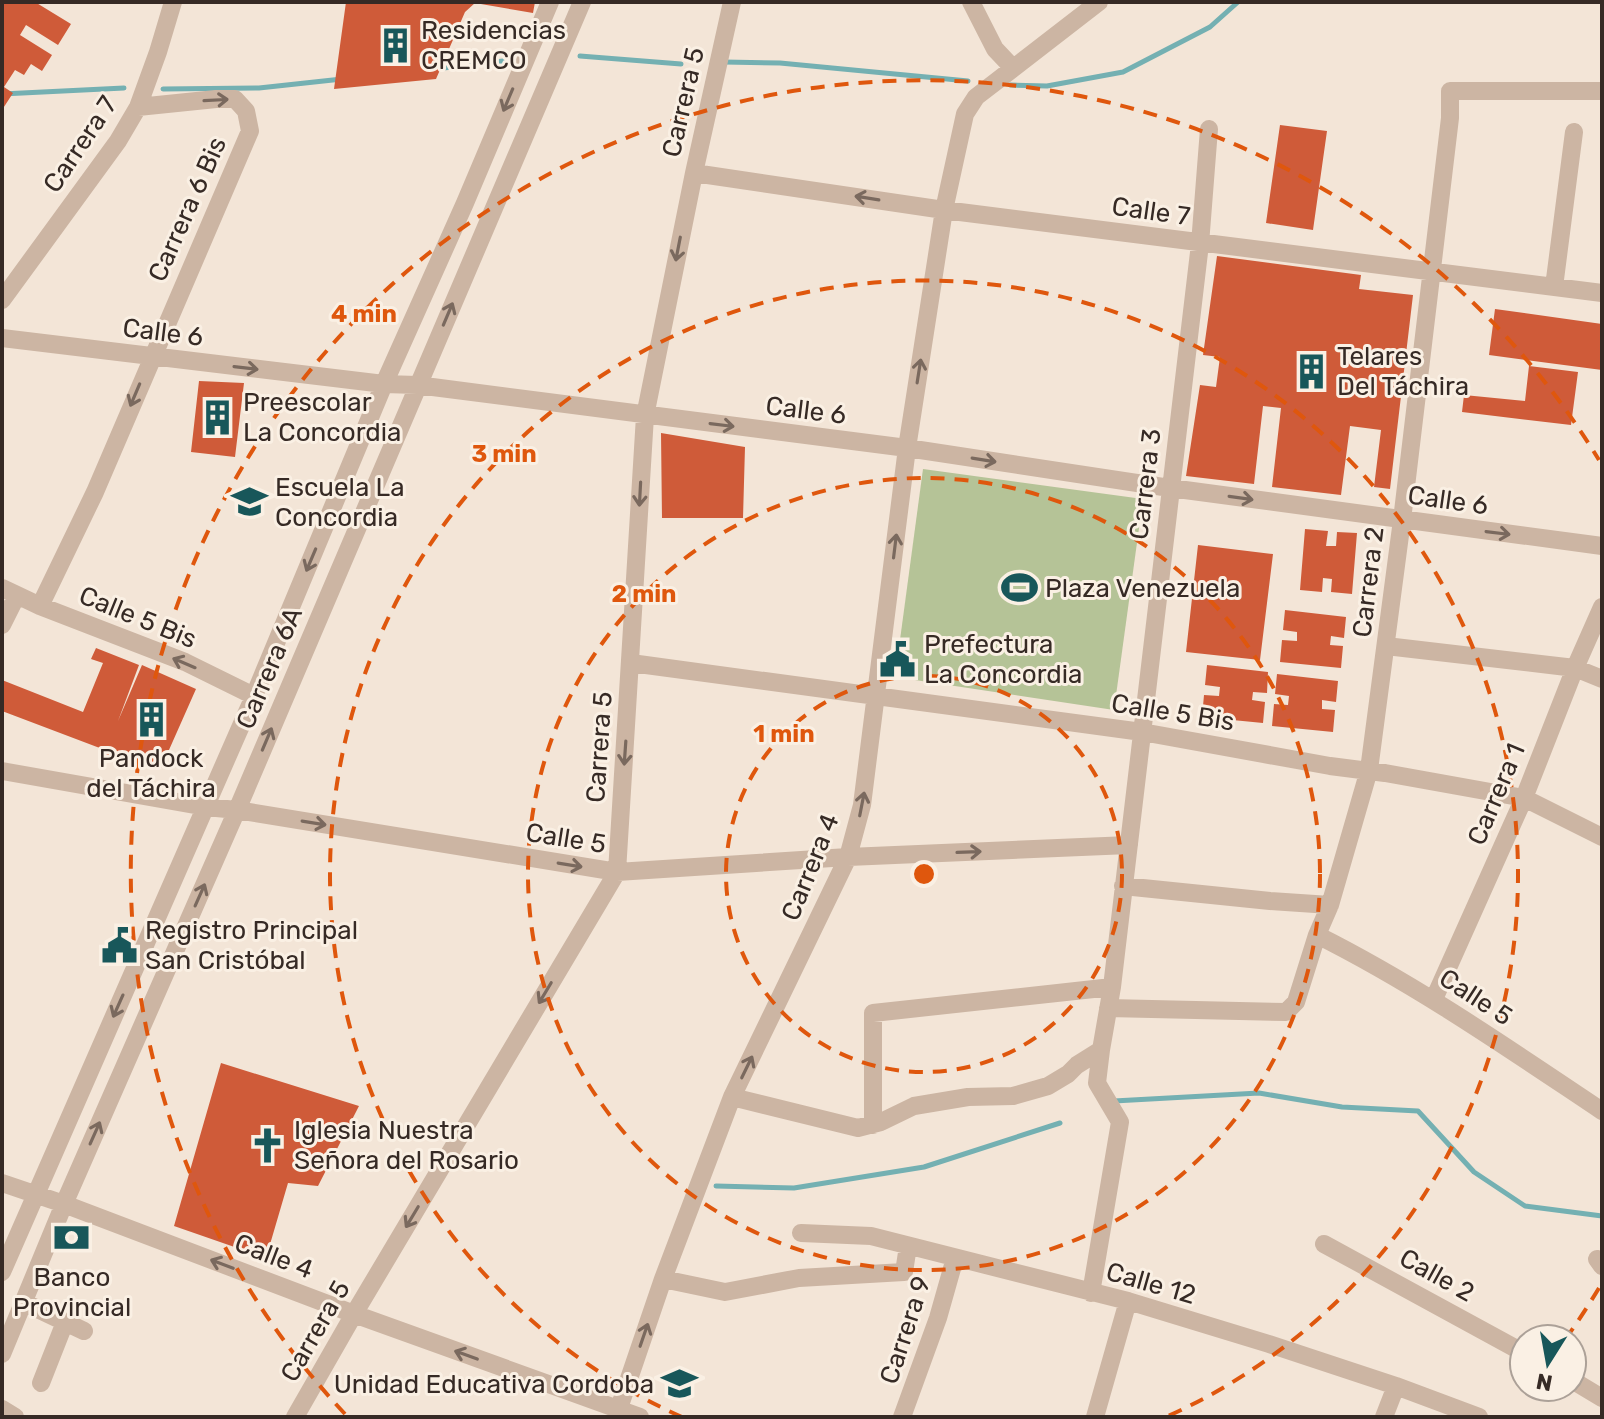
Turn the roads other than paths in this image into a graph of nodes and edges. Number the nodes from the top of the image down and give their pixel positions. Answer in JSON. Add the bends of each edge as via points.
{"nodes":[{"id":1,"x":173,"y":2,"type":"edge"},
{"id":2,"x":550,"y":2,"type":"edge"},
{"id":3,"x":582,"y":2,"type":"edge"},
{"id":4,"x":732,"y":2,"type":"edge"},
{"id":5,"x":971,"y":2,"type":"edge"},
{"id":6,"x":1099,"y":2,"type":"edge"},
{"id":7,"x":1013,"y":68,"type":"junction"},
{"id":8,"x":1602,"y":91,"type":"edge"},
{"id":9,"x":138,"y":107,"type":"junction"},
{"id":10,"x":1209,"y":129,"type":"dead end"},
{"id":11,"x":1574,"y":132,"type":"dead end"},
{"id":12,"x":694,"y":173,"type":"junction"},
{"id":13,"x":944,"y":210,"type":"junction"},
{"id":14,"x":1200,"y":244,"type":"junction"},
{"id":15,"x":1432,"y":271,"type":"junction"},
{"id":16,"x":1554,"y":287,"type":"junction"},
{"id":17,"x":1602,"y":293,"type":"edge"},
{"id":18,"x":2,"y":300,"type":"edge"},
{"id":19,"x":2,"y":338,"type":"edge"},
{"id":20,"x":151,"y":357,"type":"junction"},
{"id":21,"x":384,"y":384,"type":"junction"},
{"id":22,"x":417,"y":385,"type":"junction"},
{"id":23,"x":645,"y":416,"type":"junction"},
{"id":24,"x":907,"y":448,"type":"junction"},
{"id":25,"x":1170,"y":488,"type":"junction"},
{"id":26,"x":1402,"y":520,"type":"junction"},
{"id":27,"x":1602,"y":546,"type":"edge"},
{"id":28,"x":9,"y":592,"type":"edge"},
{"id":29,"x":40,"y":606,"type":"junction"},
{"id":30,"x":1602,"y":607,"type":"edge"},
{"id":31,"x":2,"y":625,"type":"edge"},
{"id":32,"x":1386,"y":646,"type":"junction"},
{"id":33,"x":631,"y":663,"type":"junction"},
{"id":34,"x":1575,"y":668,"type":"junction"},
{"id":35,"x":1602,"y":679,"type":"edge"},
{"id":36,"x":254,"y":696,"type":"junction"},
{"id":37,"x":876,"y":697,"type":"junction"},
{"id":38,"x":1142,"y":732,"type":"junction"},
{"id":39,"x":1369,"y":770,"type":"junction"},
{"id":40,"x":2,"y":771,"type":"edge"},
{"id":41,"x":1524,"y":798,"type":"junction"},
{"id":42,"x":206,"y":807,"type":"junction"},
{"id":43,"x":237,"y":810,"type":"junction"},
{"id":44,"x":1602,"y":837,"type":"edge"},
{"id":45,"x":1129,"y":845,"type":"junction"},
{"id":46,"x":848,"y":857,"type":"junction"},
{"id":47,"x":617,"y":872,"type":"junction"},
{"id":48,"x":1123,"y":886,"type":"junction"},
{"id":49,"x":1330,"y":905,"type":"junction"},
{"id":50,"x":1317,"y":935,"type":"junction"},
{"id":51,"x":1112,"y":987,"type":"junction"},
{"id":52,"x":1434,"y":999,"type":"junction"},
{"id":53,"x":1108,"y":1008,"type":"junction"},
{"id":54,"x":1101,"y":1050,"type":"junction"},
{"id":55,"x":732,"y":1097,"type":"junction"},
{"id":56,"x":1602,"y":1111,"type":"edge"},
{"id":57,"x":873,"y":1125,"type":"junction"},
{"id":58,"x":2,"y":1183,"type":"edge"},
{"id":59,"x":34,"y":1195,"type":"junction"},
{"id":60,"x":64,"y":1204,"type":"junction"},
{"id":61,"x":801,"y":1233,"type":"dead end"},
{"id":62,"x":1324,"y":1244,"type":"dead end"},
{"id":63,"x":908,"y":1246,"type":"junction"},
{"id":64,"x":955,"y":1258,"type":"junction"},
{"id":65,"x":2,"y":1272,"type":"edge"},
{"id":66,"x":663,"y":1279,"type":"junction"},
{"id":67,"x":1091,"y":1293,"type":"junction"},
{"id":68,"x":1128,"y":1301,"type":"junction"},
{"id":69,"x":23,"y":1302,"type":"junction"},
{"id":70,"x":354,"y":1314,"type":"junction"},
{"id":71,"x":65,"y":1322,"type":"junction"},
{"id":72,"x":84,"y":1331,"type":"dead end"},
{"id":73,"x":1508,"y":1344,"type":"edge"},
{"id":74,"x":2,"y":1354,"type":"edge"},
{"id":75,"x":41,"y":1383,"type":"dead end"},
{"id":76,"x":1396,"y":1386,"type":"junction"},
{"id":77,"x":2,"y":1409,"type":"edge"},
{"id":78,"x":617,"y":1413,"type":"edge"},
{"id":79,"x":15,"y":1417,"type":"edge"},
{"id":80,"x":295,"y":1417,"type":"edge"},
{"id":81,"x":640,"y":1417,"type":"edge"},
{"id":82,"x":902,"y":1417,"type":"edge"},
{"id":83,"x":1095,"y":1417,"type":"edge"},
{"id":84,"x":1384,"y":1417,"type":"edge"},
{"id":85,"x":1479,"y":1417,"type":"edge"}],
"edges":[{"from":1,"to":9,"type":"street","name":"Carrera 7"},
{"from":2,"to":21,"type":"street","name":"Carrera 6A","one_way":true},
{"from":22,"to":3,"type":"street","name":"Carrera 6A","one_way":true},
{"from":4,"to":12,"type":"street","name":"Carrera 5"},
{"from":5,"to":7,"type":"street","via":[[995,49]]},
{"from":6,"to":7,"type":"street","name":"Carrera 4"},
{"from":7,"to":13,"type":"street","name":"Carrera 4","via":[[976,97],[965,114]]},
{"from":8,"to":15,"type":"street","name":"Carrera 2","via":[[1450,91]]},
{"from":9,"to":18,"type":"street","name":"Carrera 7"},
{"from":9,"to":20,"type":"street","name":"Carrera 6 Bis","one_way":true,"via":[[235,99],[246,111],[250,131]]},
{"from":10,"to":14,"type":"street","name":"Carrera 3"},
{"from":11,"to":16,"type":"street"},
{"from":13,"to":12,"type":"street","name":"Calle 7","one_way":true},
{"from":12,"to":23,"type":"street","name":"Carrera 5","one_way":true},
{"from":13,"to":14,"type":"street","name":"Calle 7"},
{"from":24,"to":13,"type":"street","name":"Carrera 4","one_way":true},
{"from":14,"to":15,"type":"street","name":"Calle 7"},
{"from":14,"to":25,"type":"street","name":"Carrera 3"},
{"from":15,"to":16,"type":"street","name":"Calle 7"},
{"from":15,"to":26,"type":"street","name":"Carrera 2"},
{"from":16,"to":17,"type":"street","name":"Calle 7"},
{"from":19,"to":20,"type":"street","name":"Calle 6"},
{"from":20,"to":21,"type":"street","name":"Calle 6","one_way":true},
{"from":20,"to":29,"type":"street","name":"Carrera 6 Bis","one_way":true},
{"from":21,"to":22,"type":"street","name":"Calle 6"},
{"from":21,"to":36,"type":"street","name":"Carrera 6A","one_way":true},
{"from":22,"to":23,"type":"street","name":"Calle 6"},
{"from":43,"to":22,"type":"street","name":"Carrera 6A","one_way":true},
{"from":23,"to":24,"type":"street","name":"Calle 6","one_way":true},
{"from":23,"to":33,"type":"street","name":"Carrera 5","one_way":true},
{"from":24,"to":25,"type":"street","name":"Calle 6","one_way":true},
{"from":37,"to":24,"type":"street","name":"Carrera 4","one_way":true},
{"from":25,"to":26,"type":"street","name":"Calle 6","one_way":true},
{"from":25,"to":38,"type":"street","name":"Carrera 3"},
{"from":26,"to":27,"type":"street","name":"Calle 6","one_way":true},
{"from":26,"to":32,"type":"street","name":"Carrera 2"},
{"from":28,"to":29,"type":"street","name":"Calle 5 Bis"},
{"from":28,"to":31,"type":"street"},
{"from":36,"to":29,"type":"street","name":"Calle 5 Bis","one_way":true,"via":[[185,662]]},
{"from":30,"to":34,"type":"street","name":"Carrera 1"},
{"from":32,"to":34,"type":"street"},
{"from":32,"to":39,"type":"street","name":"Carrera 2"},
{"from":33,"to":37,"type":"street","name":"Calle 5 Bis"},
{"from":33,"to":47,"type":"street","name":"Carrera 5","one_way":true},
{"from":34,"to":35,"type":"street"},
{"from":34,"to":41,"type":"street","name":"Carrera 1"},
{"from":36,"to":42,"type":"street","name":"Carrera 6A"},
{"from":37,"to":38,"type":"street","name":"Calle 5 Bis"},
{"from":46,"to":37,"type":"street","name":"Carrera 4","one_way":true,"via":[[862,805]]},
{"from":38,"to":39,"type":"street","name":"Calle 5 Bis"},
{"from":38,"to":45,"type":"street","name":"Carrera 3"},
{"from":39,"to":41,"type":"street","name":"Calle 5 Bis"},
{"from":39,"to":49,"type":"street","name":"Carrera 2"},
{"from":40,"to":42,"type":"street","name":"Calle 5"},
{"from":41,"to":44,"type":"street","name":"Calle 5 Bis"},
{"from":41,"to":52,"type":"street","name":"Carrera 1"},
{"from":42,"to":43,"type":"street","name":"Calle 5"},
{"from":42,"to":59,"type":"street","name":"Carrera 6A","one_way":true},
{"from":43,"to":47,"type":"street","name":"Calle 5","one_way":true},
{"from":60,"to":43,"type":"street","name":"Carrera 6A","one_way":true},
{"from":46,"to":45,"type":"street","name":"Calle 5","one_way":true},
{"from":45,"to":48,"type":"street","name":"Carrera 3"},
{"from":46,"to":47,"type":"street","name":"Calle 5"},
{"from":55,"to":46,"type":"street","name":"Carrera 4","one_way":true},
{"from":47,"to":70,"type":"street","name":"Carrera 5","one_way":true},
{"from":48,"to":49,"type":"street"},
{"from":48,"to":51,"type":"street","name":"Carrera 3"},
{"from":49,"to":50,"type":"street","name":"Carrera 2"},
{"from":50,"to":52,"type":"street","name":"Calle 5"},
{"from":50,"to":53,"type":"street","name":"Carrera 2","via":[[1296,1002],[1286,1012]]},
{"from":51,"to":53,"type":"street","name":"Carrera 3"},
{"from":51,"to":57,"type":"street","via":[[873,1013]]},
{"from":52,"to":56,"type":"street","name":"Calle 5"},
{"from":53,"to":54,"type":"street","name":"Carrera 3"},
{"from":54,"to":57,"type":"street","via":[[1048,1086],[1013,1096],[914,1106]]},
{"from":54,"to":67,"type":"street","name":"Carrera 3","via":[[1097,1083],[1120,1122]]},
{"from":55,"to":57,"type":"street","via":[[858,1128]]},
{"from":55,"to":66,"type":"street","name":"Carrera 4"},
{"from":58,"to":59,"type":"street","name":"Calle 4"},
{"from":59,"to":60,"type":"street","name":"Calle 4"},
{"from":59,"to":65,"type":"street","name":"Carrera 6A"},
{"from":60,"to":69,"type":"street","name":"Carrera 6A"},
{"from":70,"to":60,"type":"street","name":"Calle 4","one_way":true},
{"from":61,"to":63,"type":"street","name":"Calle 12","via":[[871,1236]]},
{"from":62,"to":73,"type":"street","name":"Calle 2"},
{"from":63,"to":64,"type":"street","name":"Calle 12"},
{"from":63,"to":66,"type":"street","via":[[904,1272],[799,1278],[725,1292]]},
{"from":64,"to":67,"type":"street","name":"Calle 12"},
{"from":64,"to":82,"type":"street","name":"Carrera 9"},
{"from":78,"to":66,"type":"street","name":"Carrera 4","one_way":true},
{"from":67,"to":68,"type":"street","name":"Calle 12"},
{"from":68,"to":76,"type":"street","name":"Calle 12"},
{"from":68,"to":83,"type":"street"},
{"from":69,"to":71,"type":"street"},
{"from":69,"to":74,"type":"street","name":"Carrera 6A"},
{"from":78,"to":70,"type":"street","name":"Calle 4","one_way":true},
{"from":70,"to":80,"type":"street","name":"Carrera 5"},
{"from":71,"to":72,"type":"street"},
{"from":71,"to":75,"type":"street"},
{"from":76,"to":84,"type":"street"},
{"from":76,"to":85,"type":"street","name":"Calle 12"},
{"from":77,"to":79,"type":"street"},
{"from":78,"to":81,"type":"street","name":"Calle 4"}]}
